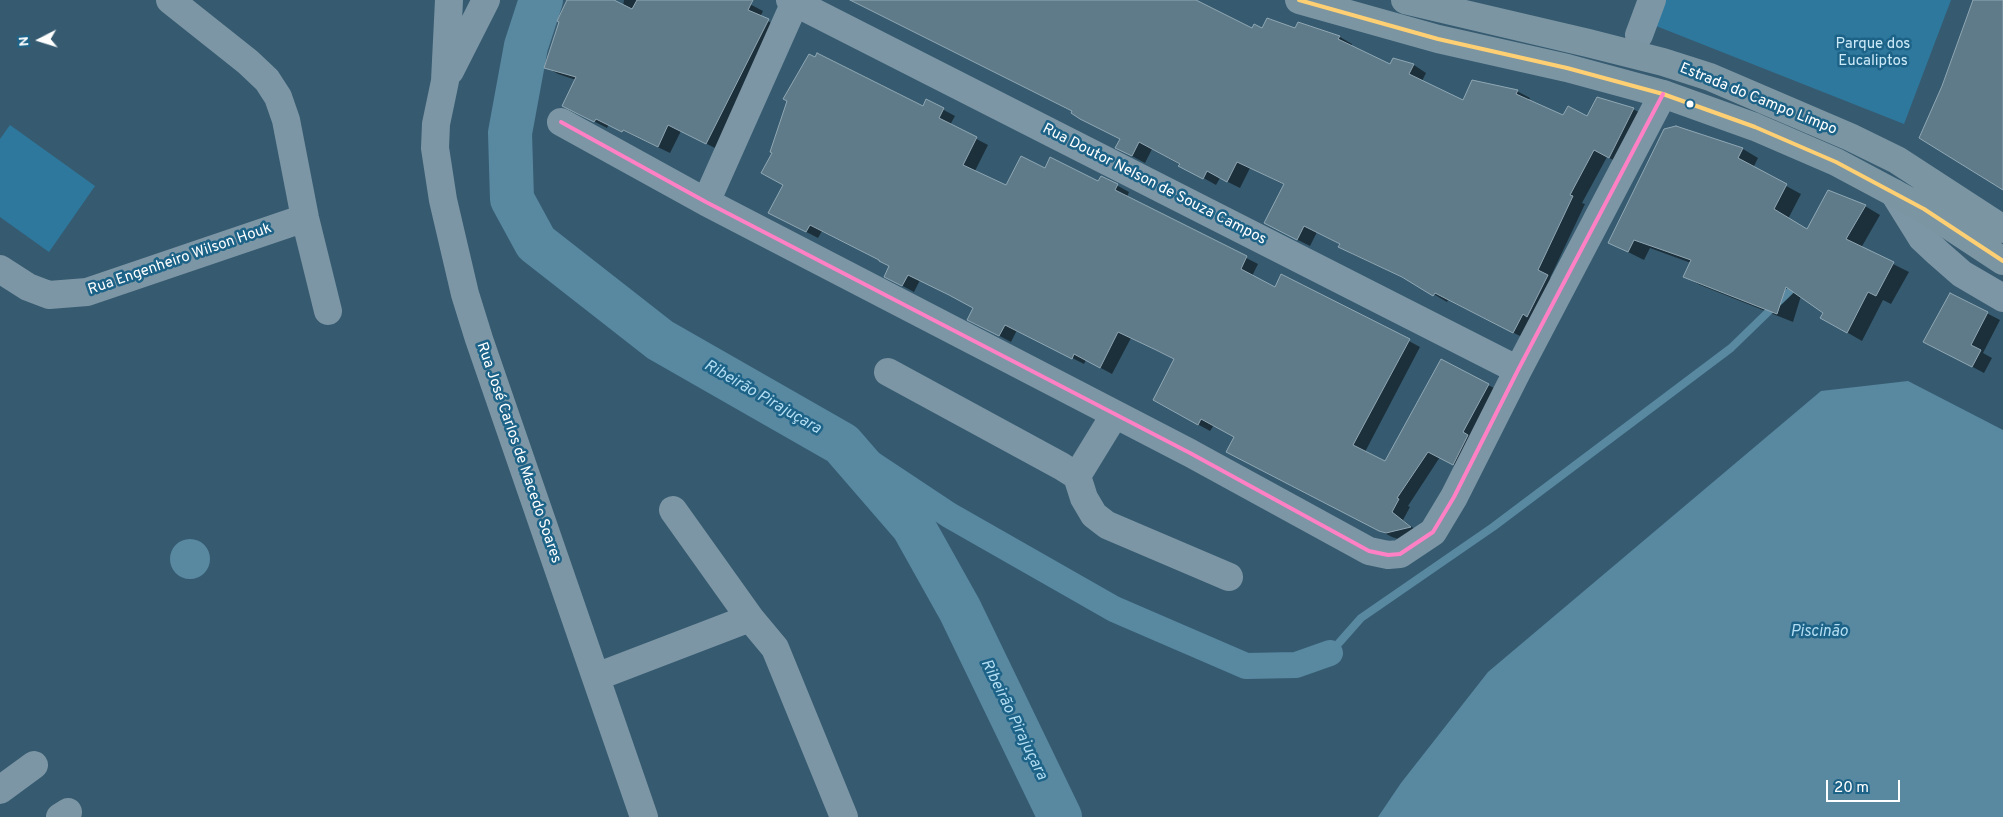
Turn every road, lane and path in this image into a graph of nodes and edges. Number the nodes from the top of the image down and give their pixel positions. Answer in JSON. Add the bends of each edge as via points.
{"nodes":[{"id":1,"x":170,"y":0,"type":"edge"},
{"id":2,"x":450,"y":0,"type":"edge"},
{"id":3,"x":486,"y":0,"type":"edge"},
{"id":4,"x":1299,"y":0,"type":"edge"},
{"id":5,"x":1405,"y":0,"type":"edge"},
{"id":6,"x":1652,"y":0,"type":"edge"},
{"id":7,"x":794,"y":1,"type":"edge"},
{"id":8,"x":1639,"y":35,"type":"dead end"},
{"id":9,"x":445,"y":81,"type":"junction"},
{"id":10,"x":1663,"y":94,"type":"junction"},
{"id":11,"x":561,"y":122,"type":"dead end"},
{"id":12,"x":1894,"y":194,"type":"junction"},
{"id":13,"x":706,"y":202,"type":"junction"},
{"id":14,"x":305,"y":218,"type":"junction"},
{"id":15,"x":1999,"y":238,"type":"edge"},
{"id":16,"x":0,"y":269,"type":"edge"},
{"id":17,"x":2003,"y":298,"type":"edge"},
{"id":18,"x":328,"y":311,"type":"dead end"},
{"id":19,"x":1518,"y":370,"type":"junction"},
{"id":20,"x":888,"y":372,"type":"dead end"},
{"id":21,"x":1114,"y":414,"type":"junction"},
{"id":22,"x":1077,"y":476,"type":"junction"},
{"id":23,"x":673,"y":510,"type":"dead end"},
{"id":24,"x":1229,"y":577,"type":"dead end"},
{"id":25,"x":750,"y":618,"type":"junction"},
{"id":26,"x":596,"y":677,"type":"junction"},
{"id":27,"x":34,"y":765,"type":"dead end"},
{"id":28,"x":0,"y":790,"type":"edge"},
{"id":29,"x":644,"y":817,"type":"edge"},
{"id":30,"x":844,"y":817,"type":"edge"}],
"edges":[{"from":1,"to":14,"type":"street","via":[[248,62],[278,97],[286,120]]},
{"from":2,"to":9,"type":"street","name":"Rua José Carlos de Macedo Soares"},
{"from":3,"to":9,"type":"street","name":"Rua José Carlos de Macedo Soares"},
{"from":4,"to":10,"type":"main road","name":"Estrada do Campo Limpo","via":[[1438,39]]},
{"from":5,"to":15,"type":"main road","name":"Estrada do Campo Limpo","via":[[1588,43],[1710,76],[1897,160]]},
{"from":6,"to":8,"type":"street"},
{"from":7,"to":13,"type":"street"},
{"from":7,"to":19,"type":"street","name":"Rua Doutor Nelson de Souza Campos"},
{"from":9,"to":26,"type":"street","name":"Rua José Carlos de Macedo Soares","via":[[436,124],[435,148],[465,294]]},
{"from":10,"to":12,"type":"main road","name":"Estrada do Campo Limpo","via":[[1755,127],[1836,162]]},
{"from":10,"to":19,"type":"street"},
{"from":11,"to":13,"type":"street"},
{"from":12,"to":15,"type":"main road","name":"Estrada do Campo Limpo"},
{"from":12,"to":17,"type":"street","via":[[1922,238],[1962,274]]},
{"from":13,"to":21,"type":"street"},
{"from":14,"to":16,"type":"street","name":"Rua Engenheiro Wilson Houk","via":[[87,292],[49,295],[28,287]]},
{"from":14,"to":18,"type":"street"},
{"from":19,"to":21,"type":"street","via":[[1454,497],[1432,532],[1400,554],[1370,551]]},
{"from":20,"to":22,"type":"street"},
{"from":21,"to":22,"type":"street"},
{"from":22,"to":24,"type":"street","via":[[1094,515],[1107,525]]},
{"from":23,"to":25,"type":"street"},
{"from":25,"to":26,"type":"street"},
{"from":25,"to":30,"type":"street","via":[[775,648]]},
{"from":26,"to":29,"type":"street","name":"Rua José Carlos de Macedo Soares"},
{"from":27,"to":28,"type":"street"}]}
